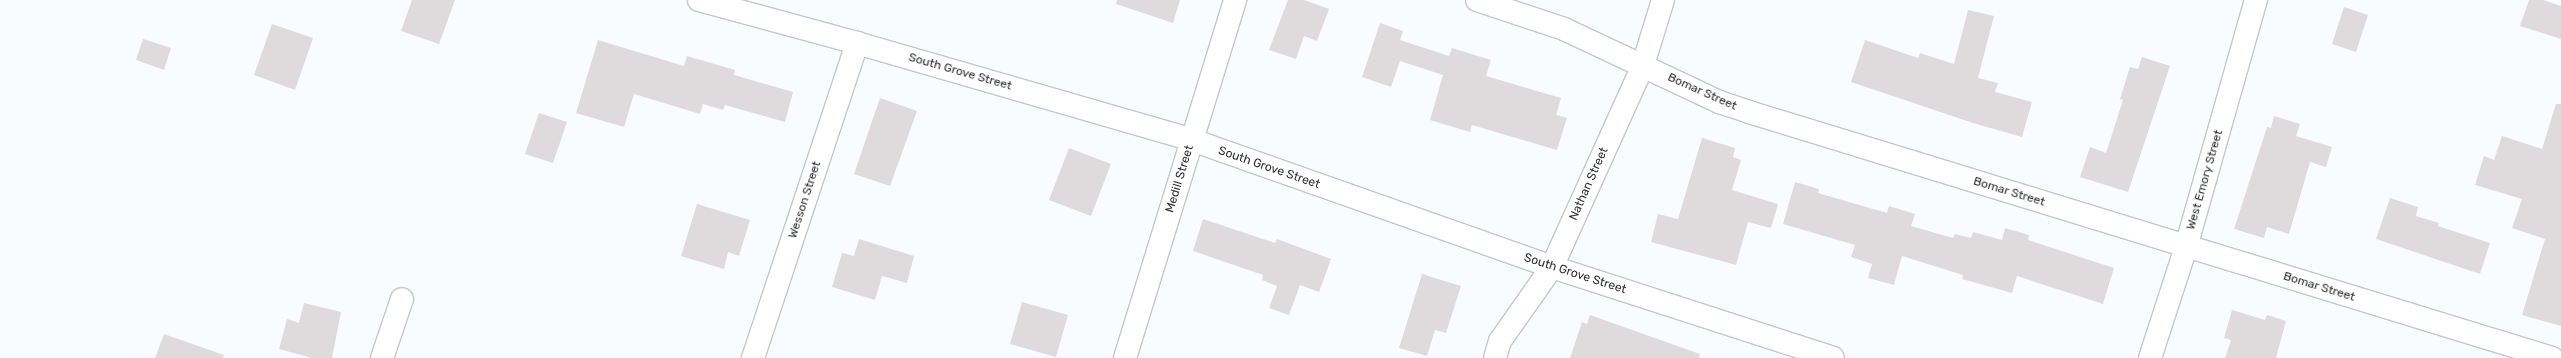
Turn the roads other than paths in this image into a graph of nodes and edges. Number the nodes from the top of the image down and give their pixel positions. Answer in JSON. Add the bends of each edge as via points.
{"nodes":[{"id":1,"x":699,"y":0,"type":"edge"},
{"id":2,"x":1235,"y":0,"type":"edge"},
{"id":3,"x":1477,"y":0,"type":"edge"},
{"id":4,"x":1663,"y":0,"type":"edge"},
{"id":5,"x":2256,"y":0,"type":"edge"},
{"id":6,"x":857,"y":42,"type":"junction"},
{"id":7,"x":1642,"y":65,"type":"junction"},
{"id":8,"x":1192,"y":140,"type":"junction"},
{"id":9,"x":2186,"y":247,"type":"junction"},
{"id":10,"x":1552,"y":268,"type":"junction"},
{"id":11,"x":402,"y":299,"type":"dead end"},
{"id":12,"x":382,"y":358,"type":"edge"},
{"id":13,"x":753,"y":358,"type":"edge"},
{"id":14,"x":1124,"y":358,"type":"edge"},
{"id":15,"x":1495,"y":358,"type":"edge"},
{"id":16,"x":1833,"y":358,"type":"edge"},
{"id":17,"x":2150,"y":358,"type":"edge"},
{"id":18,"x":2552,"y":358,"type":"edge"}],
"edges":[{"from":1,"to":6,"type":"street","name":"South Grove Street"},
{"from":2,"to":8,"type":"street","name":"Medill Street"},
{"from":3,"to":7,"type":"street","name":"Bomar Street","via":[[1564,29]]},
{"from":4,"to":7,"type":"street","name":"Nathan Street"},
{"from":5,"to":9,"type":"street","name":"West Emory Street"},
{"from":6,"to":8,"type":"street","name":"South Grove Street"},
{"from":6,"to":13,"type":"street","name":"Wesson Street"},
{"from":7,"to":9,"type":"street","name":"Bomar Street","via":[[1719,102]]},
{"from":7,"to":10,"type":"street","name":"Nathan Street"},
{"from":8,"to":10,"type":"street","name":"South Grove Street"},
{"from":8,"to":14,"type":"street","name":"Medill Street"},
{"from":9,"to":17,"type":"street","name":"West Emory Street"},
{"from":9,"to":18,"type":"street","name":"Bomar Street"},
{"from":10,"to":15,"type":"street","name":"Nathan Street","via":[[1500,341]]},
{"from":10,"to":16,"type":"street","name":"South Grove Street"},
{"from":11,"to":12,"type":"street"}]}
